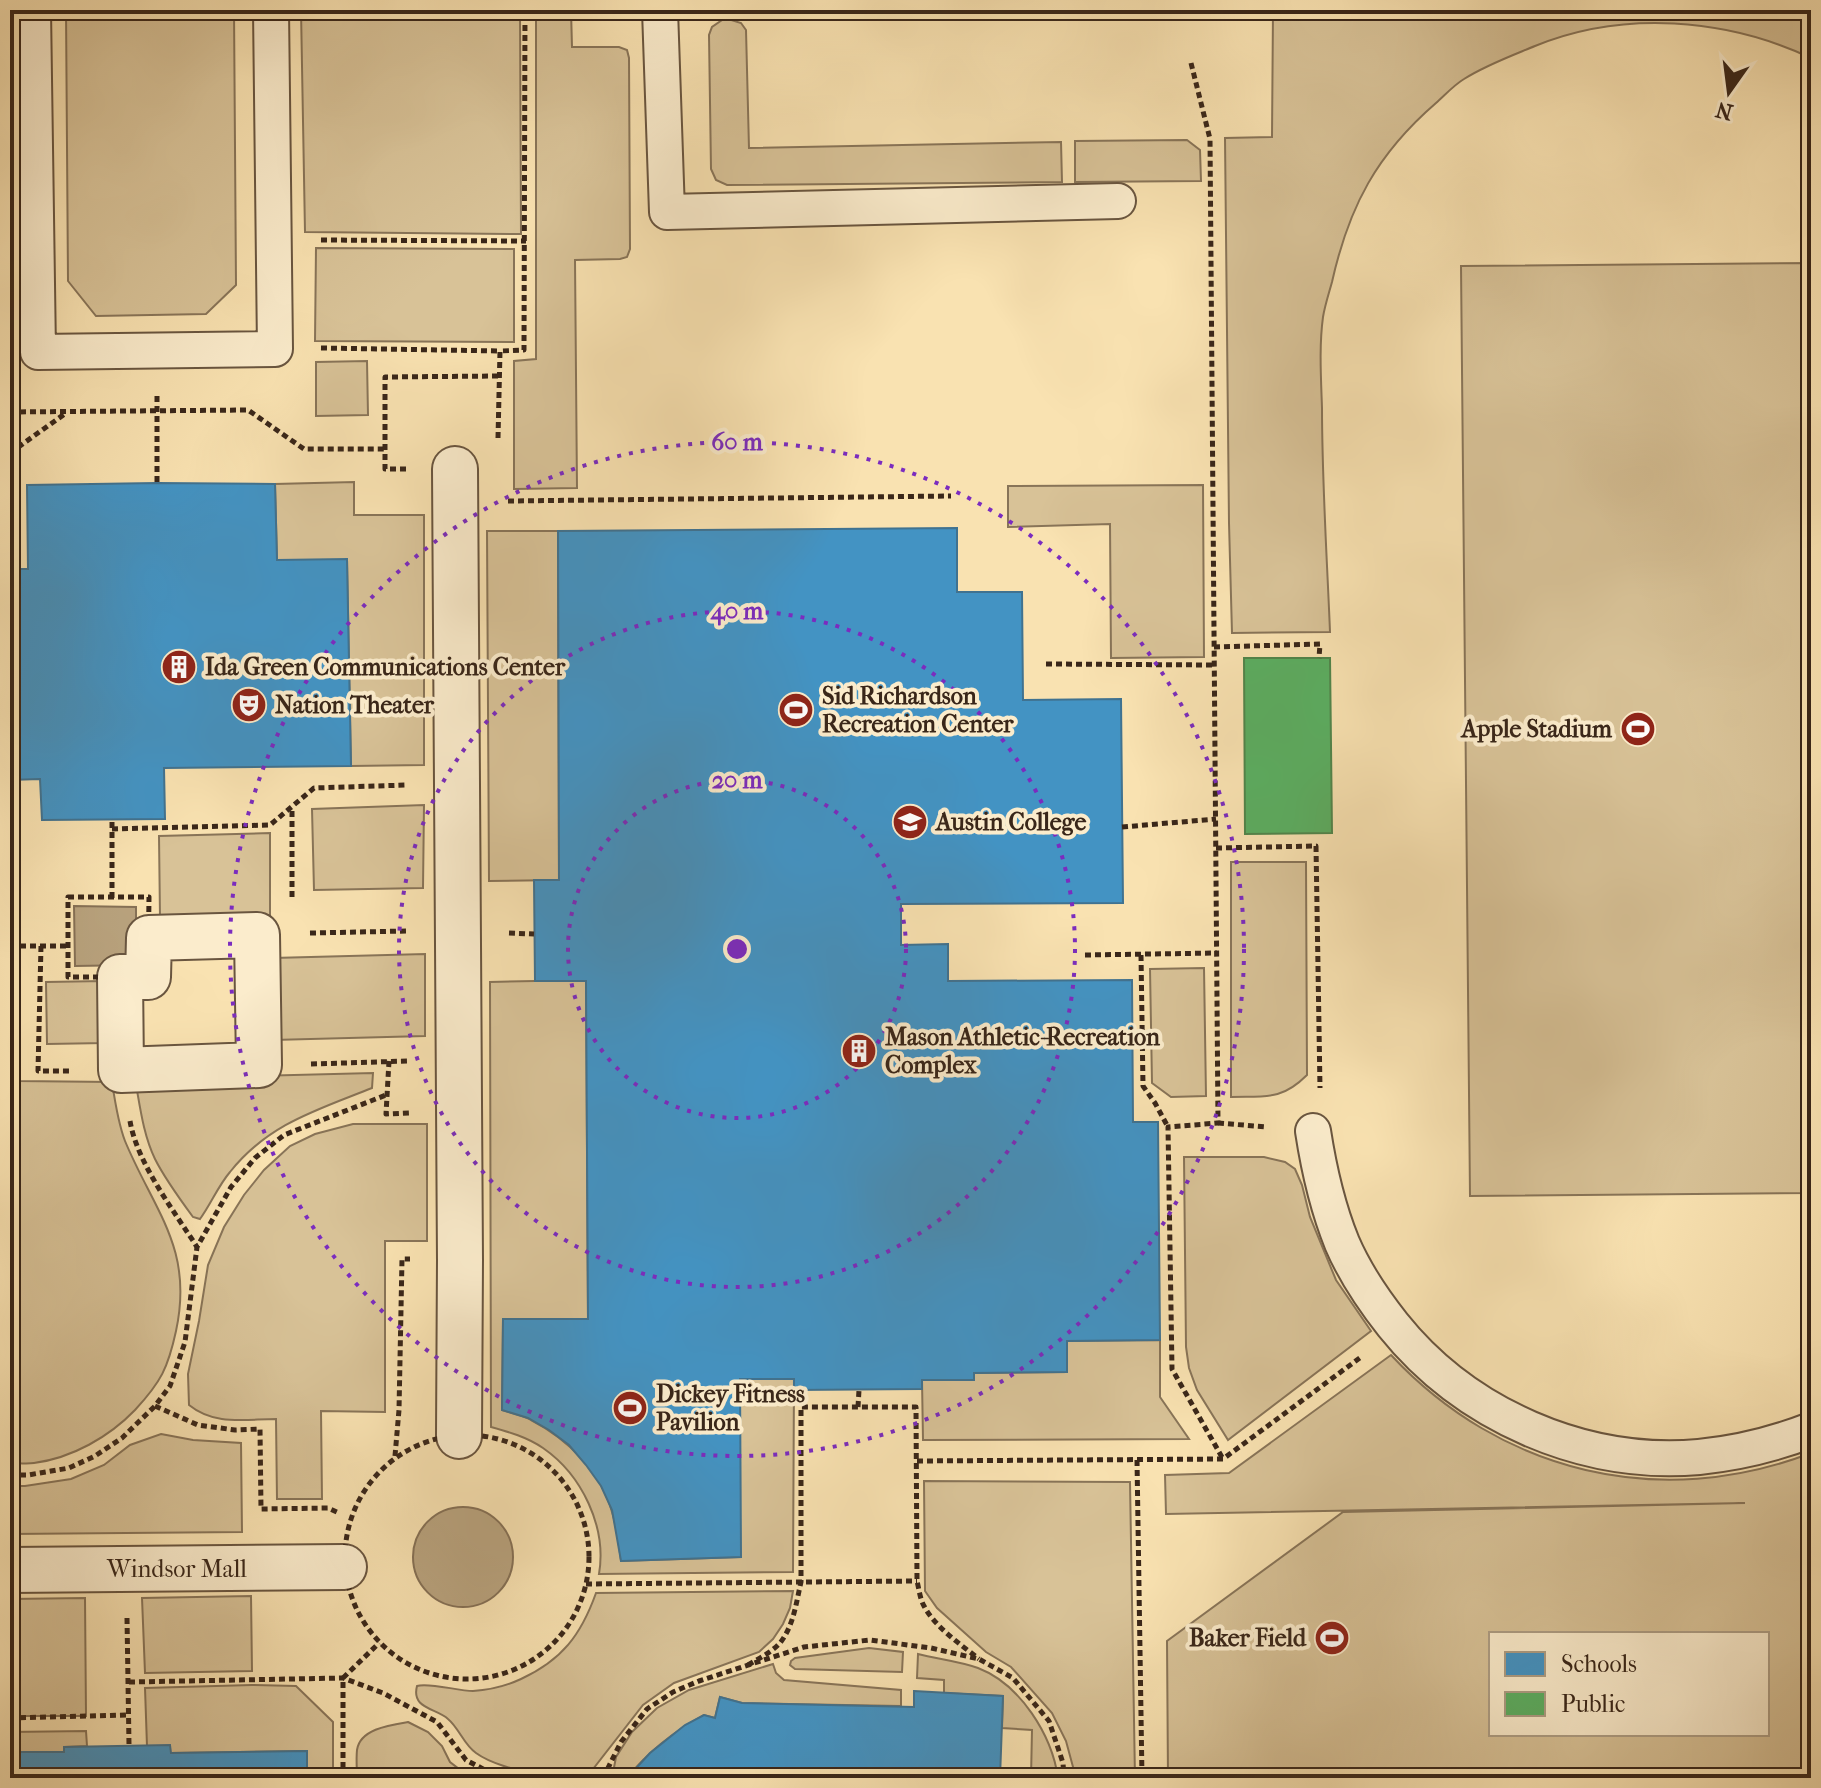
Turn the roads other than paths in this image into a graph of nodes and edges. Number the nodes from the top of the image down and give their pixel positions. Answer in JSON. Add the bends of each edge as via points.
{"nodes":[{"id":1,"x":33,"y":10,"type":"edge"},
{"id":2,"x":271,"y":10,"type":"edge"},
{"id":3,"x":660,"y":10,"type":"edge"},
{"id":4,"x":1118,"y":201,"type":"dead end"},
{"id":5,"x":23,"y":229,"type":"edge"},
{"id":6,"x":456,"y":485,"type":"road end"},
{"id":7,"x":121,"y":1070,"type":"joint"},
{"id":8,"x":1313,"y":1131,"type":"road end"},
{"id":9,"x":1811,"y":1430,"type":"edge"},
{"id":10,"x":459,"y":1436,"type":"road end"},
{"id":11,"x":344,"y":1567,"type":"road end"},
{"id":12,"x":10,"y":1570,"type":"edge"}],
"edges":[{"from":1,"to":5,"type":"lane"},
{"from":2,"to":5,"type":"lane","via":[[275,349],[38,352]]},
{"from":3,"to":4,"type":"lane","via":[[667,212]]},
{"from":6,"to":10,"type":"street"},
{"from":7,"to":7,"type":"street","via":[[259,1065],[274,934],[149,938],[148,977],[120,977]]},
{"from":8,"to":9,"type":"lane","via":[[1322,1184],[1343,1245],[1375,1302],[1417,1353],[1477,1401],[1546,1436],[1659,1458],[1736,1452]]},
{"from":11,"to":12,"type":"street","name":"Windsor Mall"}]}
